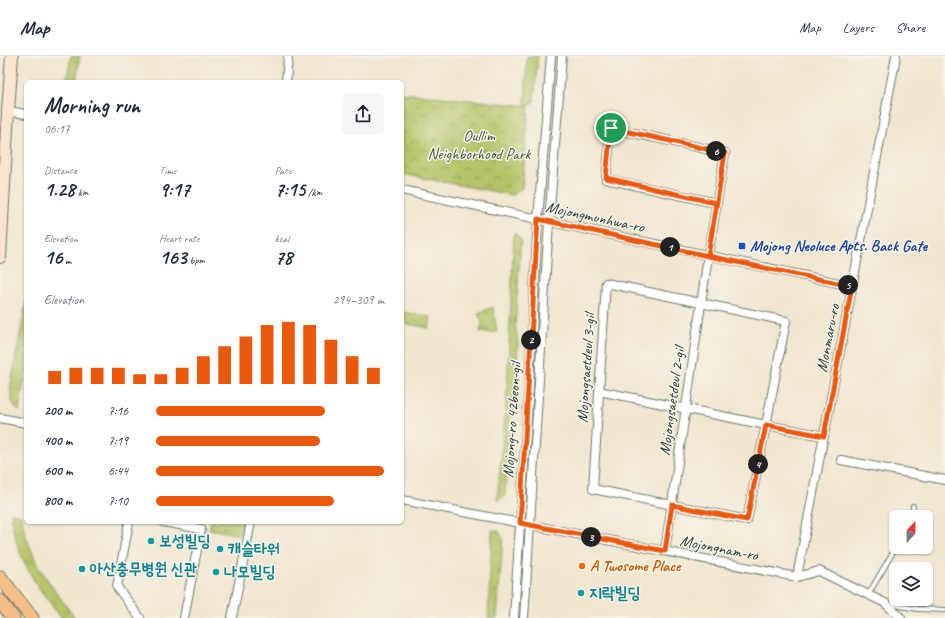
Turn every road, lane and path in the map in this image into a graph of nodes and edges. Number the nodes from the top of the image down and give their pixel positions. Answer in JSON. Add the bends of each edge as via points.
{"nodes":[{"id":1,"x":12,"y":56,"type":"edge"},
{"id":2,"x":288,"y":56,"type":"edge"},
{"id":3,"x":551,"y":56,"type":"edge"},
{"id":4,"x":562,"y":56,"type":"edge"},
{"id":5,"x":896,"y":56,"type":"edge"},
{"id":6,"x":286,"y":80,"type":"edge"},
{"id":7,"x":8,"y":111,"type":"junction"},
{"id":8,"x":24,"y":114,"type":"edge"},
{"id":9,"x":404,"y":190,"type":"edge"},
{"id":10,"x":716,"y":203,"type":"junction"},
{"id":11,"x":538,"y":219,"type":"junction"},
{"id":12,"x":549,"y":222,"type":"junction"},
{"id":13,"x":708,"y":256,"type":"junction"},
{"id":14,"x":0,"y":257,"type":"edge"},
{"id":15,"x":852,"y":286,"type":"junction"},
{"id":16,"x":701,"y":303,"type":"junction"},
{"id":17,"x":599,"y":391,"type":"junction"},
{"id":18,"x":686,"y":409,"type":"junction"},
{"id":19,"x":0,"y":418,"type":"edge"},
{"id":20,"x":24,"y":422,"type":"edge"},
{"id":21,"x":766,"y":425,"type":"junction"},
{"id":22,"x":824,"y":436,"type":"junction"},
{"id":23,"x":841,"y":460,"type":"dead end"},
{"id":24,"x":945,"y":480,"type":"edge"},
{"id":25,"x":404,"y":500,"type":"edge"},
{"id":26,"x":672,"y":505,"type":"junction"},
{"id":27,"x":913,"y":506,"type":"dead end"},
{"id":28,"x":913,"y":510,"type":"edge"},
{"id":29,"x":520,"y":523,"type":"junction"},
{"id":30,"x":129,"y":524,"type":"edge"},
{"id":31,"x":173,"y":524,"type":"edge"},
{"id":32,"x":251,"y":524,"type":"edge"},
{"id":33,"x":530,"y":525,"type":"junction"},
{"id":34,"x":665,"y":551,"type":"junction"},
{"id":35,"x":892,"y":554,"type":"edge"},
{"id":36,"x":797,"y":577,"type":"junction"},
{"id":37,"x":0,"y":578,"type":"edge"},
{"id":38,"x":868,"y":595,"type":"junction"},
{"id":39,"x":1,"y":603,"type":"edge"},
{"id":40,"x":886,"y":603,"type":"junction"},
{"id":41,"x":945,"y":610,"type":"edge"},
{"id":42,"x":13,"y":618,"type":"edge"},
{"id":43,"x":32,"y":618,"type":"edge"},
{"id":44,"x":140,"y":618,"type":"edge"},
{"id":45,"x":184,"y":618,"type":"edge"},
{"id":46,"x":232,"y":618,"type":"edge"},
{"id":47,"x":514,"y":618,"type":"edge"},
{"id":48,"x":524,"y":618,"type":"edge"},
{"id":49,"x":901,"y":618,"type":"edge"}],
"edges":[{"from":1,"to":7,"type":"main road"},
{"from":2,"to":6,"type":"street"},
{"from":3,"to":11,"type":"street","name":"Mojong-ro 42beon-gil"},
{"from":4,"to":12,"type":"street","name":"Mojong-ro 42beon-gil"},
{"from":5,"to":15,"type":"street","name":"Monmaru-ro"},
{"from":7,"to":8,"type":"street"},
{"from":7,"to":14,"type":"main road"},
{"from":9,"to":11,"type":"street","name":"Mojongmunhwa-ro"},
{"from":10,"to":10,"type":"street","name":"Mojongsaetdeul 2-gil","via":[[725,153],[611,128],[606,178]]},
{"from":10,"to":13,"type":"street","name":"Mojongsaetdeul 2-gil"},
{"from":11,"to":12,"type":"street","name":"Mojongmunhwa-ro"},
{"from":11,"to":29,"type":"street","name":"Mojong-ro 42beon-gil"},
{"from":12,"to":13,"type":"street","name":"Mojongmunhwa-ro"},
{"from":12,"to":33,"type":"street","name":"Mojong-ro 42beon-gil"},
{"from":13,"to":15,"type":"street","name":"Mojongmunhwa-ro"},
{"from":13,"to":16,"type":"street","name":"Mojongsaetdeul 2-gil"},
{"from":15,"to":22,"type":"street","name":"Monmaru-ro"},
{"from":16,"to":17,"type":"street","name":"Mojongsaetdeul 3-gil","via":[[606,283]]},
{"from":16,"to":18,"type":"street","name":"Mojongsaetdeul 2-gil"},
{"from":16,"to":21,"type":"street","name":"Mojongsaetdeul 3-gil","via":[[786,321]]},
{"from":17,"to":18,"type":"street"},
{"from":17,"to":26,"type":"street","name":"Mojongsaetdeul 3-gil","via":[[593,489]]},
{"from":18,"to":21,"type":"street"},
{"from":18,"to":26,"type":"street","name":"Mojongsaetdeul 2-gil"},
{"from":19,"to":20,"type":"street"},
{"from":21,"to":22,"type":"street"},
{"from":21,"to":26,"type":"street","name":"Mojongsaetdeul 3-gil","via":[[747,520]]},
{"from":22,"to":36,"type":"street","name":"Monmaru-ro"},
{"from":23,"to":24,"type":"street"},
{"from":25,"to":29,"type":"street","name":"Mojongnam-ro"},
{"from":26,"to":34,"type":"street","name":"Mojongsaetdeul 2-gil"},
{"from":27,"to":28,"type":"lane"},
{"from":29,"to":33,"type":"street","name":"Mojongnam-ro"},
{"from":29,"to":47,"type":"street","name":"Mojong-ro 42beon-gil"},
{"from":30,"to":44,"type":"street","via":[[117,586]]},
{"from":31,"to":45,"type":"street","via":[[202,529]]},
{"from":32,"to":46,"type":"street"},
{"from":33,"to":34,"type":"street","name":"Mojongnam-ro"},
{"from":33,"to":48,"type":"street","name":"Mojong-ro 42beon-gil"},
{"from":34,"to":36,"type":"street","name":"Mojongnam-ro"},
{"from":35,"to":38,"type":"lane"},
{"from":36,"to":38,"type":"street","name":"Mojongnam-ro","via":[[819,571]]},
{"from":37,"to":43,"type":"main road"},
{"from":38,"to":40,"type":"street","name":"Mojongnam-ro"},
{"from":39,"to":42,"type":"main road"},
{"from":40,"to":41,"type":"lane","via":[[918,609]]},
{"from":40,"to":49,"type":"street","name":"Mojongnam-ro"}]}
